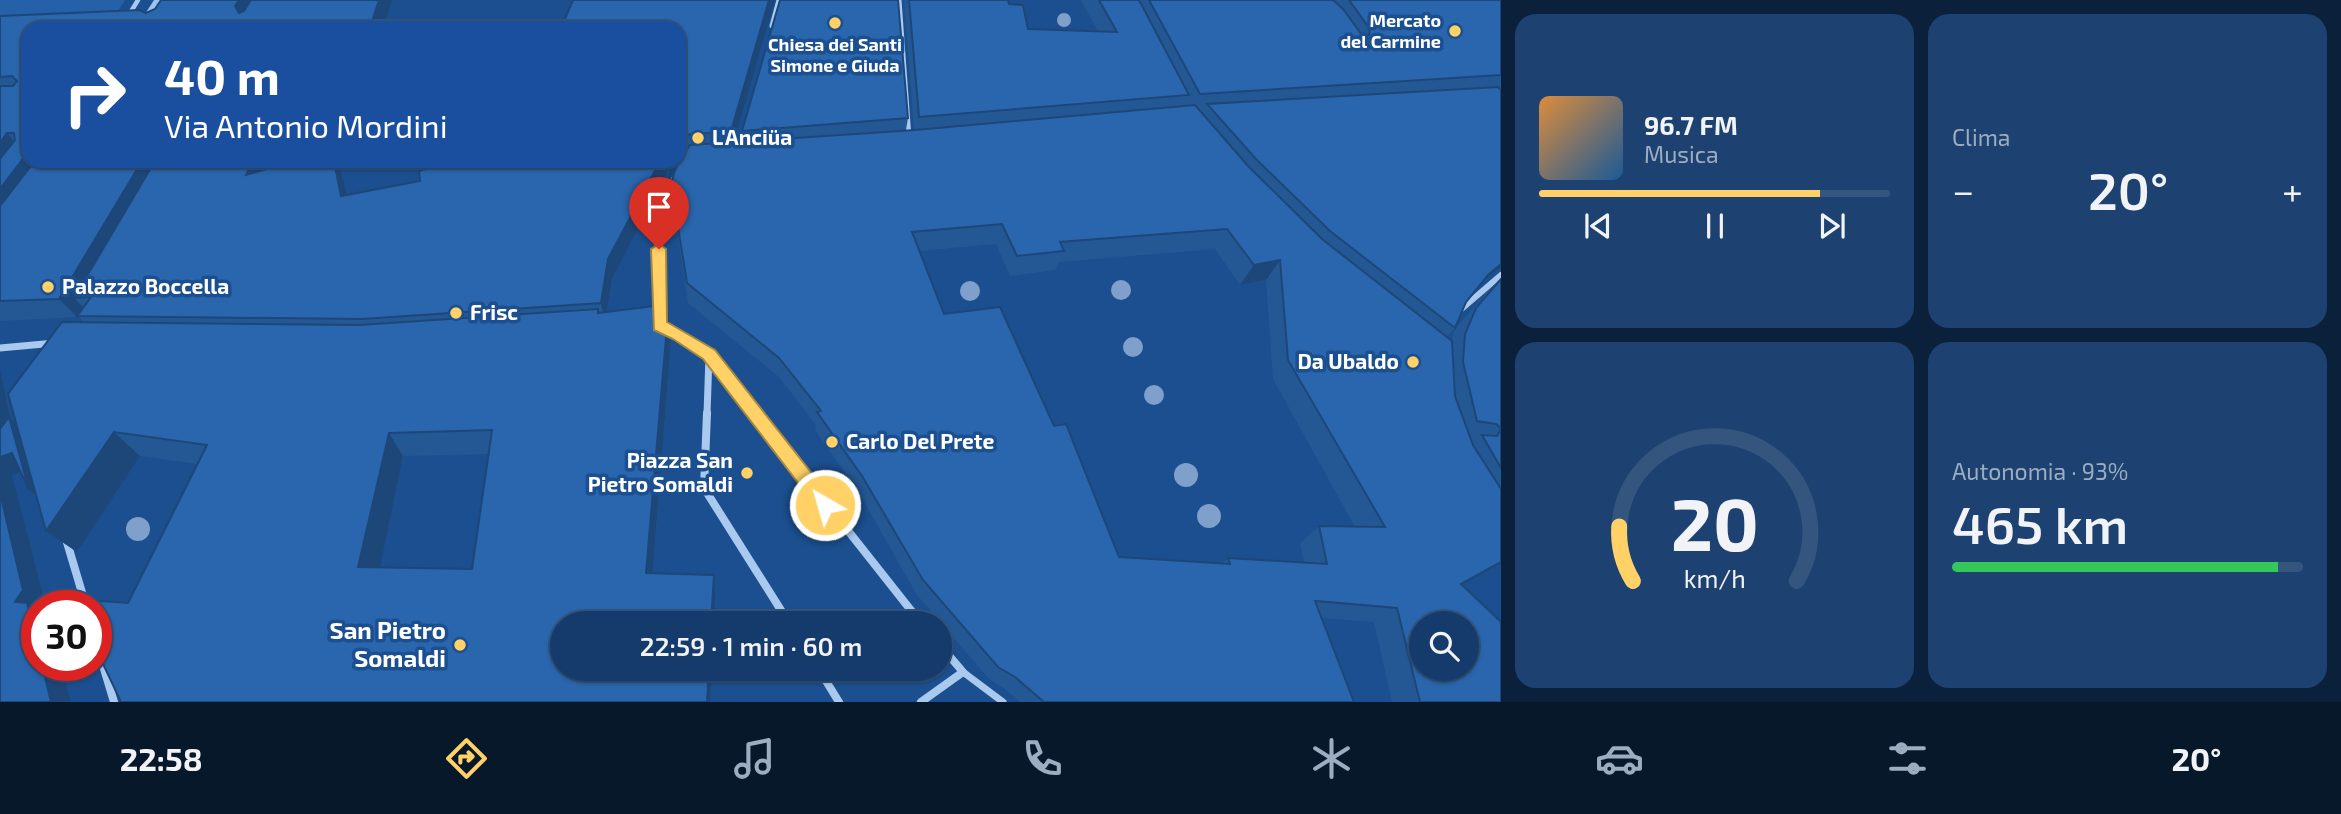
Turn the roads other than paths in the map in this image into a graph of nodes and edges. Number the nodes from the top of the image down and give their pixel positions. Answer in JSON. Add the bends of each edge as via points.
{"nodes":[{"id":1,"x":138,"y":0,"type":"edge"},
{"id":2,"x":779,"y":0,"type":"edge"},
{"id":3,"x":899,"y":0,"type":"edge"},
{"id":4,"x":125,"y":21,"type":"edge"},
{"id":5,"x":769,"y":39,"type":"edge"},
{"id":6,"x":909,"y":145,"type":"edge"},
{"id":7,"x":681,"y":168,"type":"edge"},
{"id":8,"x":1501,"y":275,"type":"edge"},
{"id":9,"x":1454,"y":316,"type":"edge"},
{"id":10,"x":60,"y":342,"type":"edge"},
{"id":11,"x":0,"y":348,"type":"edge"},
{"id":12,"x":709,"y":355,"type":"junction"},
{"id":13,"x":63,"y":527,"type":"edge"},
{"id":14,"x":81,"y":590,"type":"edge"},
{"id":15,"x":781,"y":611,"type":"edge"},
{"id":16,"x":912,"y":611,"type":"edge"},
{"id":17,"x":952,"y":660,"type":"edge"},
{"id":18,"x":963,"y":673,"type":"junction"},
{"id":19,"x":108,"y":681,"type":"edge"},
{"id":20,"x":826,"y":681,"type":"edge"},
{"id":21,"x":114,"y":702,"type":"edge"},
{"id":22,"x":839,"y":702,"type":"edge"},
{"id":23,"x":921,"y":702,"type":"edge"},
{"id":24,"x":1003,"y":702,"type":"edge"}],
"edges":[{"from":1,"to":4,"type":"street"},
{"from":2,"to":5,"type":"street"},
{"from":3,"to":6,"type":"street"},
{"from":7,"to":12,"type":"street","via":[[659,223],[659,326]]},
{"from":8,"to":9,"type":"street"},
{"from":10,"to":11,"type":"street"},
{"from":12,"to":15,"type":"street","via":[[704,488]]},
{"from":12,"to":16,"type":"street"},
{"from":13,"to":14,"type":"street"},
{"from":17,"to":18,"type":"street"},
{"from":18,"to":23,"type":"street"},
{"from":18,"to":24,"type":"street"},
{"from":19,"to":21,"type":"street"},
{"from":20,"to":22,"type":"street"}]}
